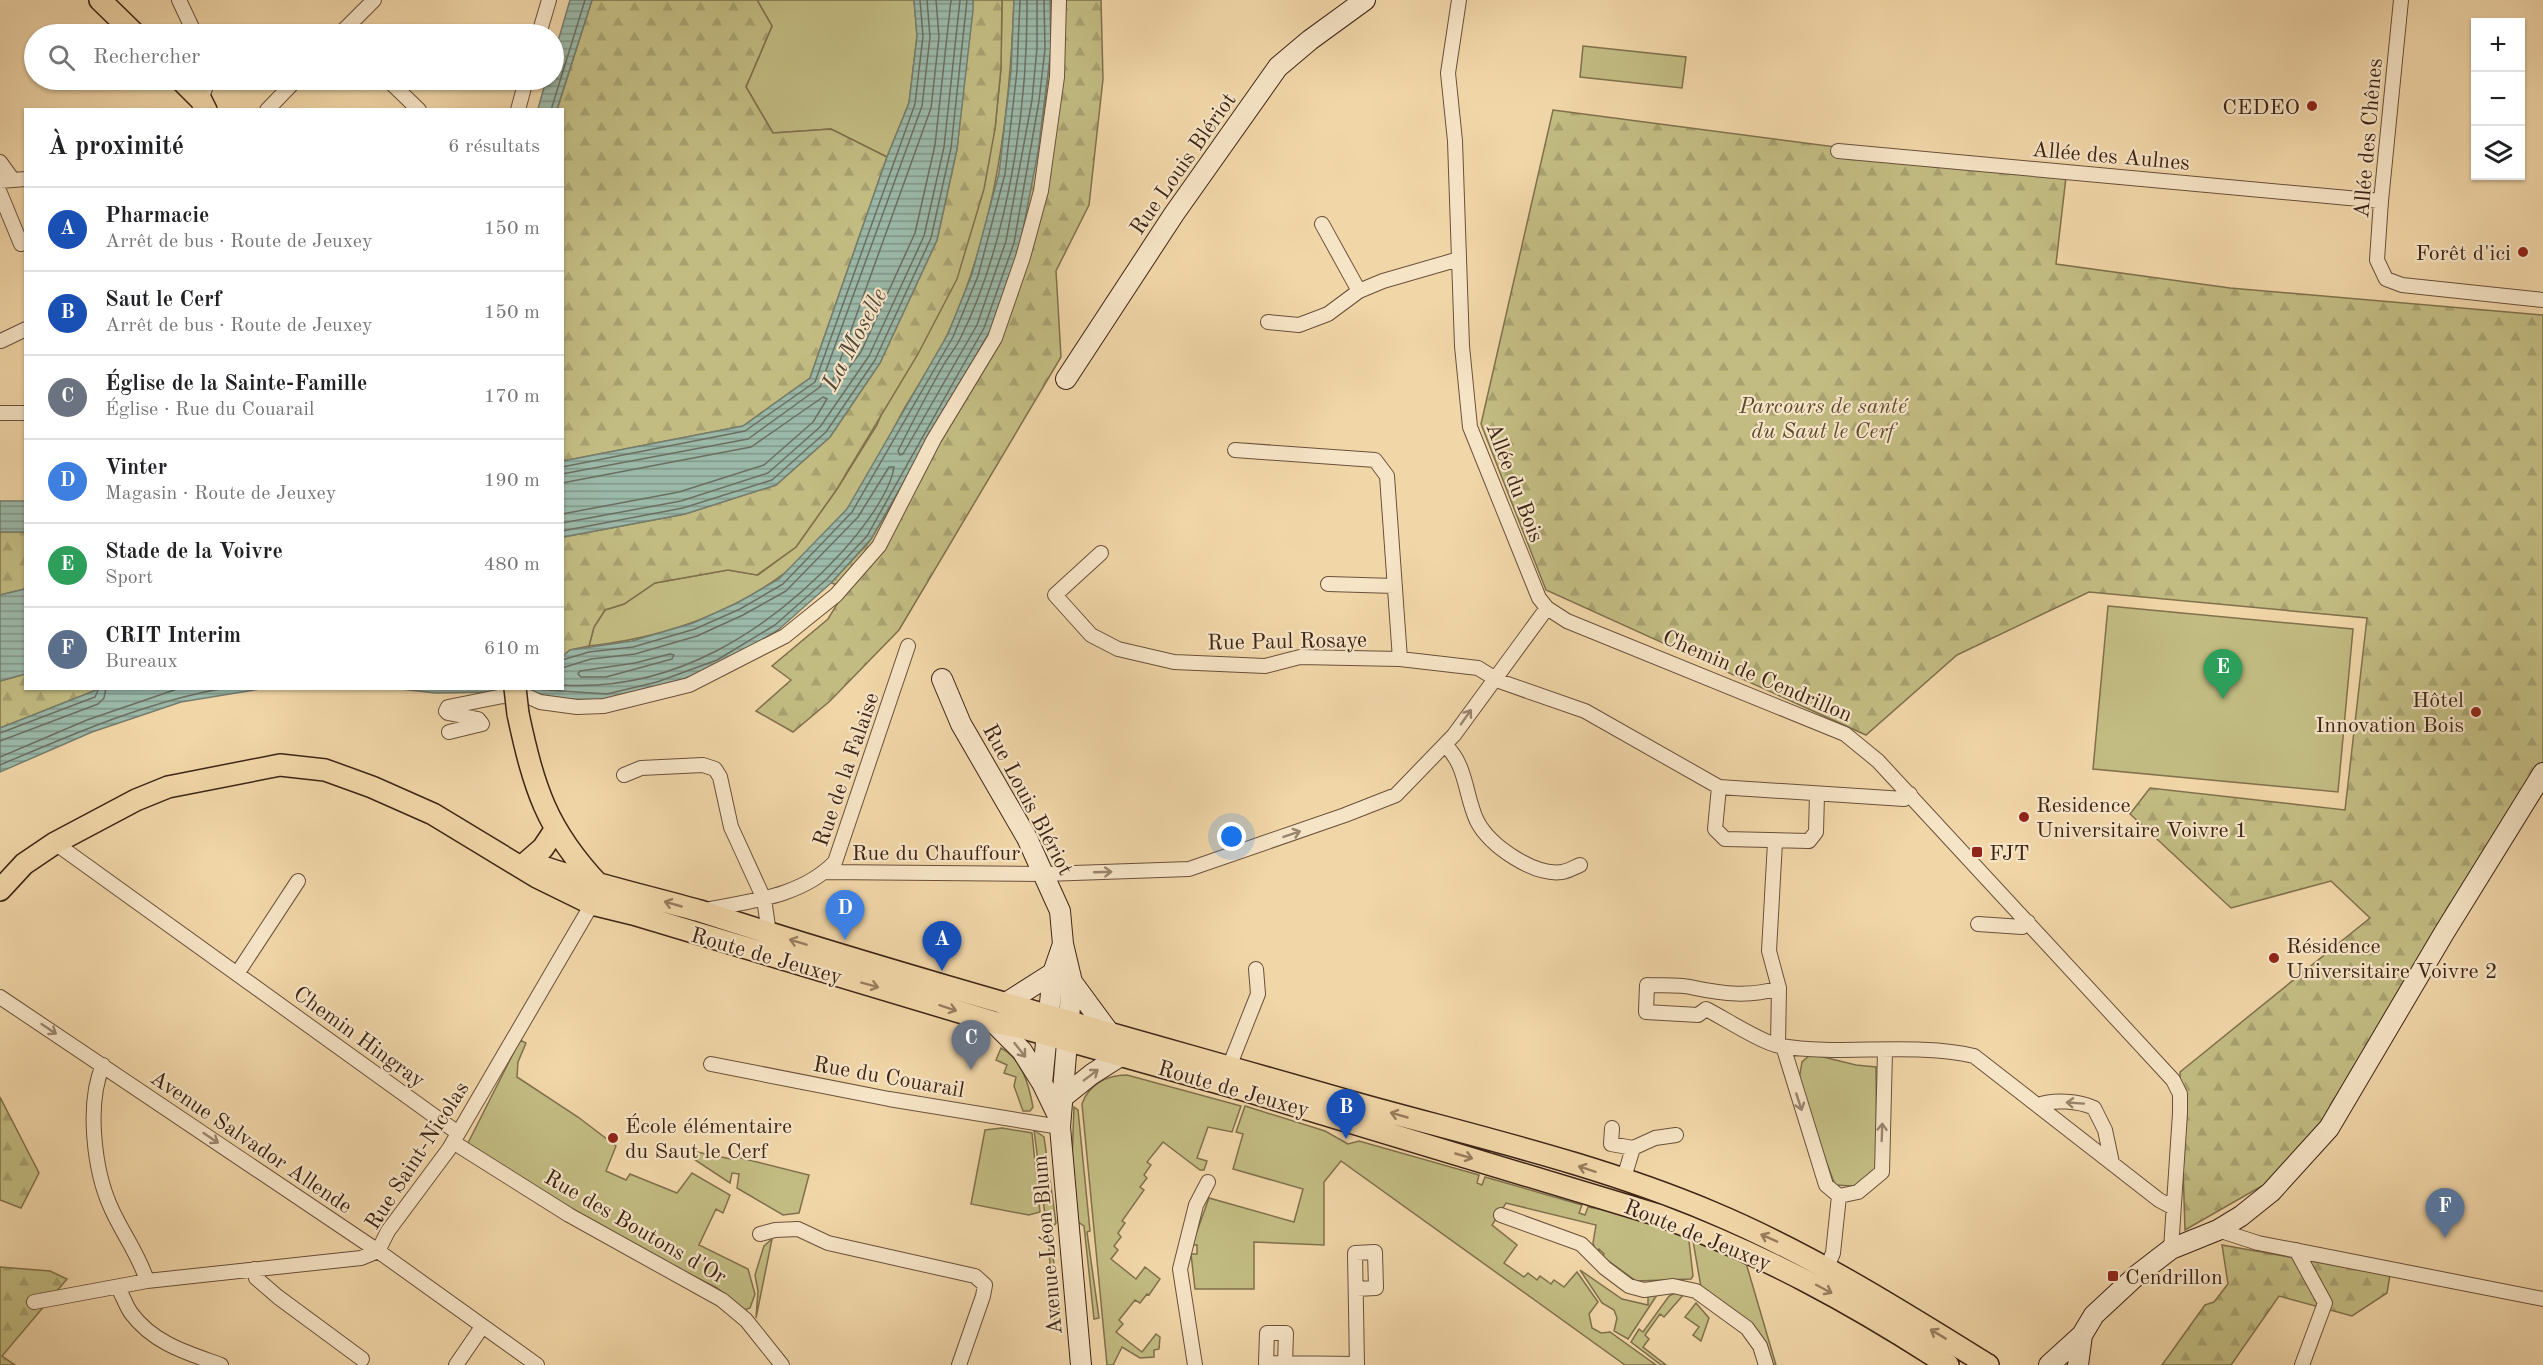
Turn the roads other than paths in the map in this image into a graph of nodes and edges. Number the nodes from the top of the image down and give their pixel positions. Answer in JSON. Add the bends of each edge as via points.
{"nodes":[{"id":1,"x":100,"y":0,"type":"edge"},
{"id":2,"x":179,"y":0,"type":"edge"},
{"id":3,"x":374,"y":0,"type":"edge"},
{"id":4,"x":549,"y":0,"type":"edge"},
{"id":5,"x":1059,"y":0,"type":"edge"},
{"id":6,"x":1365,"y":0,"type":"edge"},
{"id":7,"x":1459,"y":0,"type":"edge"},
{"id":8,"x":2401,"y":0,"type":"edge"},
{"id":9,"x":125,"y":24,"type":"edge"},
{"id":10,"x":190,"y":24,"type":"edge"},
{"id":11,"x":351,"y":24,"type":"edge"},
{"id":12,"x":542,"y":24,"type":"edge"},
{"id":13,"x":190,"y":90,"type":"edge"},
{"id":14,"x":206,"y":90,"type":"edge"},
{"id":15,"x":286,"y":90,"type":"edge"},
{"id":16,"x":398,"y":90,"type":"edge"},
{"id":17,"x":523,"y":90,"type":"edge"},
{"id":18,"x":204,"y":105,"type":"edge"},
{"id":19,"x":269,"y":108,"type":"edge"},
{"id":20,"x":417,"y":108,"type":"edge"},
{"id":21,"x":519,"y":108,"type":"edge"},
{"id":22,"x":1838,"y":151,"type":"dead end"},
{"id":23,"x":0,"y":162,"type":"edge"},
{"id":24,"x":13,"y":180,"type":"edge"},
{"id":25,"x":0,"y":193,"type":"edge"},
{"id":26,"x":2380,"y":201,"type":"junction"},
{"id":27,"x":1322,"y":224,"type":"dead end"},
{"id":28,"x":21,"y":244,"type":"dead end"},
{"id":29,"x":1459,"y":259,"type":"junction"},
{"id":30,"x":1359,"y":291,"type":"junction"},
{"id":31,"x":2543,"y":300,"type":"edge"},
{"id":32,"x":1268,"y":322,"type":"dead end"},
{"id":33,"x":24,"y":330,"type":"edge"},
{"id":34,"x":1,"y":341,"type":"edge"},
{"id":35,"x":1066,"y":379,"type":"dead end"},
{"id":36,"x":24,"y":412,"type":"edge"},
{"id":37,"x":0,"y":413,"type":"edge"},
{"id":38,"x":1235,"y":450,"type":"dead end"},
{"id":39,"x":1101,"y":553,"type":"dead end"},
{"id":40,"x":1328,"y":584,"type":"dead end"},
{"id":41,"x":1395,"y":586,"type":"junction"},
{"id":42,"x":1547,"y":608,"type":"junction"},
{"id":43,"x":908,"y":646,"type":"dead end"},
{"id":44,"x":1400,"y":659,"type":"junction"},
{"id":45,"x":1494,"y":677,"type":"junction"},
{"id":46,"x":942,"y":679,"type":"dead end"},
{"id":47,"x":515,"y":690,"type":"edge"},
{"id":48,"x":449,"y":732,"type":"dead end"},
{"id":49,"x":1445,"y":745,"type":"junction"},
{"id":50,"x":2543,"y":773,"type":"edge"},
{"id":51,"x":533,"y":774,"type":"junction"},
{"id":52,"x":624,"y":776,"type":"dead end"},
{"id":53,"x":1719,"y":787,"type":"junction"},
{"id":54,"x":1910,"y":794,"type":"junction"},
{"id":55,"x":1817,"y":795,"type":"junction"},
{"id":56,"x":555,"y":830,"type":"junction"},
{"id":57,"x":1775,"y":842,"type":"junction"},
{"id":58,"x":58,"y":844,"type":"junction"},
{"id":59,"x":505,"y":856,"type":"junction"},
{"id":60,"x":527,"y":862,"type":"junction"},
{"id":61,"x":1580,"y":865,"type":"dead end"},
{"id":62,"x":825,"y":872,"type":"junction"},
{"id":63,"x":1045,"y":874,"type":"junction"},
{"id":64,"x":298,"y":881,"type":"dead end"},
{"id":65,"x":600,"y":889,"type":"junction"},
{"id":66,"x":0,"y":890,"type":"edge"},
{"id":67,"x":643,"y":895,"type":"junction"},
{"id":68,"x":764,"y":899,"type":"junction"},
{"id":69,"x":700,"y":911,"type":"junction"},
{"id":70,"x":2028,"y":922,"type":"junction"},
{"id":71,"x":1978,"y":924,"type":"dead end"},
{"id":72,"x":769,"y":933,"type":"junction"},
{"id":73,"x":1063,"y":944,"type":"junction"},
{"id":74,"x":1256,"y":969,"type":"dead end"},
{"id":75,"x":1053,"y":973,"type":"junction"},
{"id":76,"x":237,"y":974,"type":"junction"},
{"id":77,"x":1072,"y":982,"type":"junction"},
{"id":78,"x":1779,"y":988,"type":"junction"},
{"id":79,"x":1706,"y":992,"type":"junction"},
{"id":80,"x":0,"y":997,"type":"edge"},
{"id":81,"x":1006,"y":1003,"type":"junction"},
{"id":82,"x":1706,"y":1009,"type":"junction"},
{"id":83,"x":993,"y":1022,"type":"junction"},
{"id":84,"x":1047,"y":1025,"type":"junction"},
{"id":85,"x":1068,"y":1031,"type":"junction"},
{"id":86,"x":1111,"y":1035,"type":"junction"},
{"id":87,"x":1780,"y":1046,"type":"junction"},
{"id":88,"x":1885,"y":1051,"type":"junction"},
{"id":89,"x":1122,"y":1055,"type":"junction"},
{"id":90,"x":711,"y":1064,"type":"dead end"},
{"id":91,"x":103,"y":1065,"type":"junction"},
{"id":92,"x":1229,"y":1067,"type":"junction"},
{"id":93,"x":1042,"y":1083,"type":"junction"},
{"id":94,"x":1062,"y":1098,"type":"junction"},
{"id":95,"x":2038,"y":1105,"type":"junction"},
{"id":96,"x":1060,"y":1124,"type":"junction"},
{"id":97,"x":1612,"y":1128,"type":"dead end"},
{"id":98,"x":1676,"y":1135,"type":"dead end"},
{"id":99,"x":456,"y":1137,"type":"junction"},
{"id":100,"x":1634,"y":1148,"type":"junction"},
{"id":101,"x":2112,"y":1163,"type":"junction"},
{"id":102,"x":1623,"y":1181,"type":"junction"},
{"id":103,"x":1208,"y":1182,"type":"dead end"},
{"id":104,"x":1839,"y":1196,"type":"junction"},
{"id":105,"x":2172,"y":1207,"type":"junction"},
{"id":106,"x":1502,"y":1215,"type":"dead end"},
{"id":107,"x":2218,"y":1230,"type":"junction"},
{"id":108,"x":760,"y":1234,"type":"dead end"},
{"id":109,"x":2171,"y":1249,"type":"junction"},
{"id":110,"x":2296,"y":1250,"type":"junction"},
{"id":111,"x":378,"y":1251,"type":"junction"},
{"id":112,"x":1827,"y":1267,"type":"junction"},
{"id":113,"x":254,"y":1269,"type":"junction"},
{"id":114,"x":147,"y":1281,"type":"junction"},
{"id":115,"x":118,"y":1287,"type":"junction"},
{"id":116,"x":1356,"y":1289,"type":"dead end"},
{"id":117,"x":2543,"y":1299,"type":"edge"},
{"id":118,"x":34,"y":1302,"type":"dead end"},
{"id":119,"x":482,"y":1327,"type":"junction"},
{"id":120,"x":2082,"y":1335,"type":"junction"},
{"id":121,"x":362,"y":1359,"type":"dead end"},
{"id":122,"x":1286,"y":1363,"type":"dead end"},
{"id":123,"x":2047,"y":1363,"type":"edge"},
{"id":124,"x":221,"y":1365,"type":"edge"},
{"id":125,"x":456,"y":1365,"type":"edge"},
{"id":126,"x":537,"y":1365,"type":"edge"},
{"id":127,"x":782,"y":1365,"type":"edge"},
{"id":128,"x":958,"y":1365,"type":"edge"},
{"id":129,"x":1082,"y":1365,"type":"edge"},
{"id":130,"x":1195,"y":1365,"type":"edge"},
{"id":131,"x":1357,"y":1365,"type":"edge"},
{"id":132,"x":1766,"y":1365,"type":"edge"},
{"id":133,"x":1948,"y":1365,"type":"edge"},
{"id":134,"x":1988,"y":1365,"type":"edge"},
{"id":135,"x":2078,"y":1365,"type":"edge"},
{"id":136,"x":2302,"y":1365,"type":"edge"}],
"edges":[{"from":1,"to":9,"type":"main road"},
{"from":2,"to":10,"type":"street"},
{"from":3,"to":11,"type":"street"},
{"from":4,"to":12,"type":"street"},
{"from":5,"to":48,"type":"street","via":[[1057,77],[1041,191],[1023,257],[994,338],[934,439],[879,546],[836,595],[785,636],[689,685],[604,706],[577,707],[503,696],[448,707],[448,713],[478,719],[482,724]]},
{"from":6,"to":35,"type":"street","name":"Rue Louis Blériot","via":[[1278,67],[1174,214]]},
{"from":7,"to":29,"type":"street","name":"Allée du Bois","via":[[1448,73]]},
{"from":8,"to":26,"type":"street","name":"Allée des Chênes"},
{"from":13,"to":18,"type":"main road"},
{"from":14,"to":18,"type":"street"},
{"from":15,"to":19,"type":"street"},
{"from":16,"to":20,"type":"street"},
{"from":17,"to":21,"type":"street"},
{"from":22,"to":26,"type":"street","name":"Allée des Aulnes"},
{"from":23,"to":24,"type":"street"},
{"from":25,"to":28,"type":"street"},
{"from":26,"to":31,"type":"street","name":"Allée des Chênes","via":[[2378,260],[2386,279],[2402,285]]},
{"from":27,"to":30,"type":"street"},
{"from":29,"to":30,"type":"street","via":[[1403,273]]},
{"from":29,"to":42,"type":"street","name":"Allée du Bois","via":[[1470,427],[1539,598]]},
{"from":30,"to":32,"type":"street","via":[[1328,314],[1299,325]]},
{"from":33,"to":34,"type":"street"},
{"from":36,"to":37,"type":"street"},
{"from":38,"to":41,"type":"street","via":[[1375,460],[1387,476]]},
{"from":39,"to":44,"type":"street","name":"Rue Paul Rosaye","via":[[1055,595],[1091,635],[1118,650],[1174,662],[1265,666],[1300,657]]},
{"from":40,"to":41,"type":"street"},
{"from":41,"to":44,"type":"street"},
{"from":42,"to":45,"type":"street","name":"Rue du Chauffour"},
{"from":42,"to":54,"type":"street","name":"Chemin de Cendrillon","via":[[1568,621],[1845,734]]},
{"from":43,"to":62,"type":"street","name":"Rue de la Falaise","via":[[842,849]]},
{"from":44,"to":45,"type":"street","name":"Rue Paul Rosaye","via":[[1479,668]]},
{"from":49,"to":45,"type":"street","name":"Rue du Chauffour","one_way":true},
{"from":45,"to":53,"type":"street","name":"Rue Paul Rosaye","via":[[1585,711]]},
{"from":46,"to":63,"type":"street","name":"Rue Louis Blériot","via":[[961,724]]},
{"from":47,"to":51,"type":"main road","bridge":true},
{"from":49,"to":61,"type":"street","via":[[1459,761],[1477,821],[1488,836],[1517,861],[1543,870],[1562,872]]},
{"from":63,"to":49,"type":"street","name":"Rue du Chauffour","one_way":true,"via":[[1189,869],[1396,795]]},
{"from":50,"to":107,"type":"street","via":[[2329,1128],[2271,1192]]},
{"from":51,"to":56,"type":"main road"},
{"from":51,"to":67,"type":"main road","via":[[580,850],[602,871]]},
{"from":52,"to":68,"type":"street","via":[[641,768],[703,765],[715,769],[731,827]]},
{"from":53,"to":55,"type":"street"},
{"from":53,"to":57,"type":"street","via":[[1715,829],[1725,839]]},
{"from":54,"to":55,"type":"street","via":[[1904,799]]},
{"from":54,"to":70,"type":"street","name":"Chemin de Cendrillon"},
{"from":55,"to":57,"type":"street","via":[[1816,832],[1809,842]]},
{"from":56,"to":60,"type":"main road"},
{"from":56,"to":65,"type":"main road"},
{"from":57,"to":78,"type":"street","via":[[1769,951]]},
{"from":58,"to":59,"type":"main road","via":[[136,800],[168,787],[280,765],[325,770],[372,787],[433,814]]},
{"from":58,"to":66,"type":"main road","via":[[24,864]]},
{"from":58,"to":76,"type":"street","name":"Chemin Hingray"},
{"from":59,"to":60,"type":"main road"},
{"from":59,"to":65,"type":"main road","via":[[537,877]]},
{"from":60,"to":65,"type":"main road"},
{"from":62,"to":63,"type":"street","name":"Rue du Chauffour"},
{"from":62,"to":68,"type":"street","name":"Rue de la Falaise"},
{"from":63,"to":73,"type":"street","name":"Rue Louis Blériot","via":[[1060,911]]},
{"from":64,"to":76,"type":"street"},
{"from":65,"to":67,"type":"main road"},
{"from":65,"to":83,"type":"main road","name":"Route de Jeuxey","one_way":true,"via":[[633,914]]},
{"from":65,"to":99,"type":"street","name":"Rue Saint-Nicolas"},
{"from":69,"to":67,"type":"main road","name":"Route de Jeuxey","one_way":true},
{"from":68,"to":69,"type":"street","name":"Rue de la Falaise"},
{"from":68,"to":72,"type":"street"},
{"from":69,"to":72,"type":"main road","name":"Route de Jeuxey"},
{"from":70,"to":71,"type":"street","via":[[2022,927]]},
{"from":70,"to":105,"type":"street","name":"Chemin de Cendrillon","via":[[2173,1080],[2180,1094],[2180,1113]]},
{"from":81,"to":72,"type":"main road","name":"Route de Jeuxey","one_way":true},
{"from":73,"to":75,"type":"street","name":"Rue Louis Blériot"},
{"from":73,"to":77,"type":"street","name":"Rue Louis Blériot"},
{"from":74,"to":92,"type":"street","name":"Route de Jeuxey","via":[[1258,994]]},
{"from":75,"to":81,"type":"street"},
{"from":75,"to":84,"type":"street","name":"Rue Louis Blériot"},
{"from":76,"to":99,"type":"street","name":"Chemin Hingray"},
{"from":77,"to":85,"type":"street","name":"Rue Louis Blériot"},
{"from":77,"to":86,"type":"street","name":"Rue Louis Blériot"},
{"from":78,"to":79,"type":"street","via":[[1761,994]]},
{"from":78,"to":87,"type":"street"},
{"from":79,"to":82,"type":"street"},
{"from":79,"to":82,"type":"street","via":[[1647,985],[1646,1012],[1698,1015]]},
{"from":80,"to":91,"type":"street","name":"Avenue Salvador Allende","one_way":true},
{"from":81,"to":84,"type":"main road","name":"Route de Jeuxey"},
{"from":82,"to":87,"type":"street"},
{"from":83,"to":84,"type":"main road","name":"Route de Jeuxey"},
{"from":83,"to":93,"type":"street","name":"Avenue Léon Blum","one_way":true,"via":[[1022,1051]]},
{"from":84,"to":85,"type":"main road","name":"Route de Jeuxey"},
{"from":84,"to":93,"type":"street"},
{"from":85,"to":86,"type":"main road","name":"Route de Jeuxey"},
{"from":85,"to":89,"type":"main road","name":"Route de Jeuxey"},
{"from":85,"to":94,"type":"street","name":"Avenue Léon Blum"},
{"from":86,"to":92,"type":"main road","name":"Route de Jeuxey"},
{"from":87,"to":88,"type":"street"},
{"from":87,"to":104,"type":"street","one_way":true,"via":[[1826,1185]]},
{"from":88,"to":95,"type":"street","via":[[1954,1051],[1974,1056]]},
{"from":104,"to":88,"type":"street","one_way":true,"via":[[1858,1192],[1882,1172]]},
{"from":94,"to":89,"type":"street","one_way":true},
{"from":89,"to":133,"type":"main road","name":"Route de Jeuxey","one_way":true,"via":[[1658,1215],[1717,1237],[1794,1273]]},
{"from":90,"to":96,"type":"street","name":"Rue du Couarail","via":[[889,1099]]},
{"from":91,"to":111,"type":"street","name":"Avenue Salvador Allende","one_way":true},
{"from":91,"to":114,"type":"street","via":[[96,1081],[95,1098],[94,1132],[99,1165],[111,1208]]},
{"from":102,"to":92,"type":"main road","name":"Route de Jeuxey","one_way":true},
{"from":93,"to":96,"type":"street","name":"Avenue Léon Blum"},
{"from":94,"to":96,"type":"street","name":"Avenue Léon Blum"},
{"from":95,"to":101,"type":"street"},
{"from":101,"to":95,"type":"street","one_way":true,"via":[[2105,1130],[2094,1108],[2084,1103]]},
{"from":96,"to":129,"type":"street","name":"Avenue Léon Blum"},
{"from":97,"to":100,"type":"street","via":[[1611,1144]]},
{"from":98,"to":100,"type":"street","via":[[1654,1138]]},
{"from":99,"to":111,"type":"street","name":"Rue Saint-Nicolas","via":[[388,1231]]},
{"from":99,"to":127,"type":"street","name":"Rue des Boutons d'Or","via":[[569,1215],[722,1300],[746,1320]]},
{"from":100,"to":102,"type":"street","name":"Route de Jeuxey"},
{"from":101,"to":105,"type":"street"},
{"from":112,"to":102,"type":"main road","name":"Route de Jeuxey","one_way":true,"via":[[1708,1211]]},
{"from":103,"to":130,"type":"street","via":[[1196,1205],[1180,1269]]},
{"from":104,"to":112,"type":"street","via":[[1833,1253]]},
{"from":105,"to":109,"type":"street","name":"Chemin de Cendrillon","via":[[2175,1225]]},
{"from":106,"to":132,"type":"street","via":[[1581,1244],[1629,1286],[1644,1290],[1673,1286],[1696,1291],[1747,1328],[1760,1346]]},
{"from":107,"to":109,"type":"street"},
{"from":107,"to":110,"type":"street"},
{"from":108,"to":128,"type":"street","via":[[798,1229],[828,1243],[975,1276],[985,1286]]},
{"from":109,"to":120,"type":"street","via":[[2094,1315]]},
{"from":110,"to":117,"type":"street"},
{"from":110,"to":136,"type":"street","via":[[2325,1303]]},
{"from":111,"to":113,"type":"street","name":"Rue Saint-Nicolas","via":[[361,1258]]},
{"from":111,"to":119,"type":"street","name":"Avenue Salvador Allende"},
{"from":134,"to":112,"type":"main road","name":"Route de Jeuxey","one_way":true},
{"from":113,"to":114,"type":"street","name":"Rue Saint-Nicolas"},
{"from":113,"to":121,"type":"street","via":[[256,1278],[278,1297]]},
{"from":114,"to":115,"type":"street","name":"Rue Saint-Nicolas"},
{"from":115,"to":118,"type":"street","name":"Rue Saint-Nicolas"},
{"from":115,"to":124,"type":"street","via":[[131,1313],[153,1335],[169,1346]]},
{"from":116,"to":131,"type":"street"},
{"from":119,"to":125,"type":"street"},
{"from":119,"to":126,"type":"street","name":"Avenue Salvador Allende"},
{"from":120,"to":123,"type":"street"},
{"from":120,"to":135,"type":"street"},
{"from":122,"to":131,"type":"street"}]}
